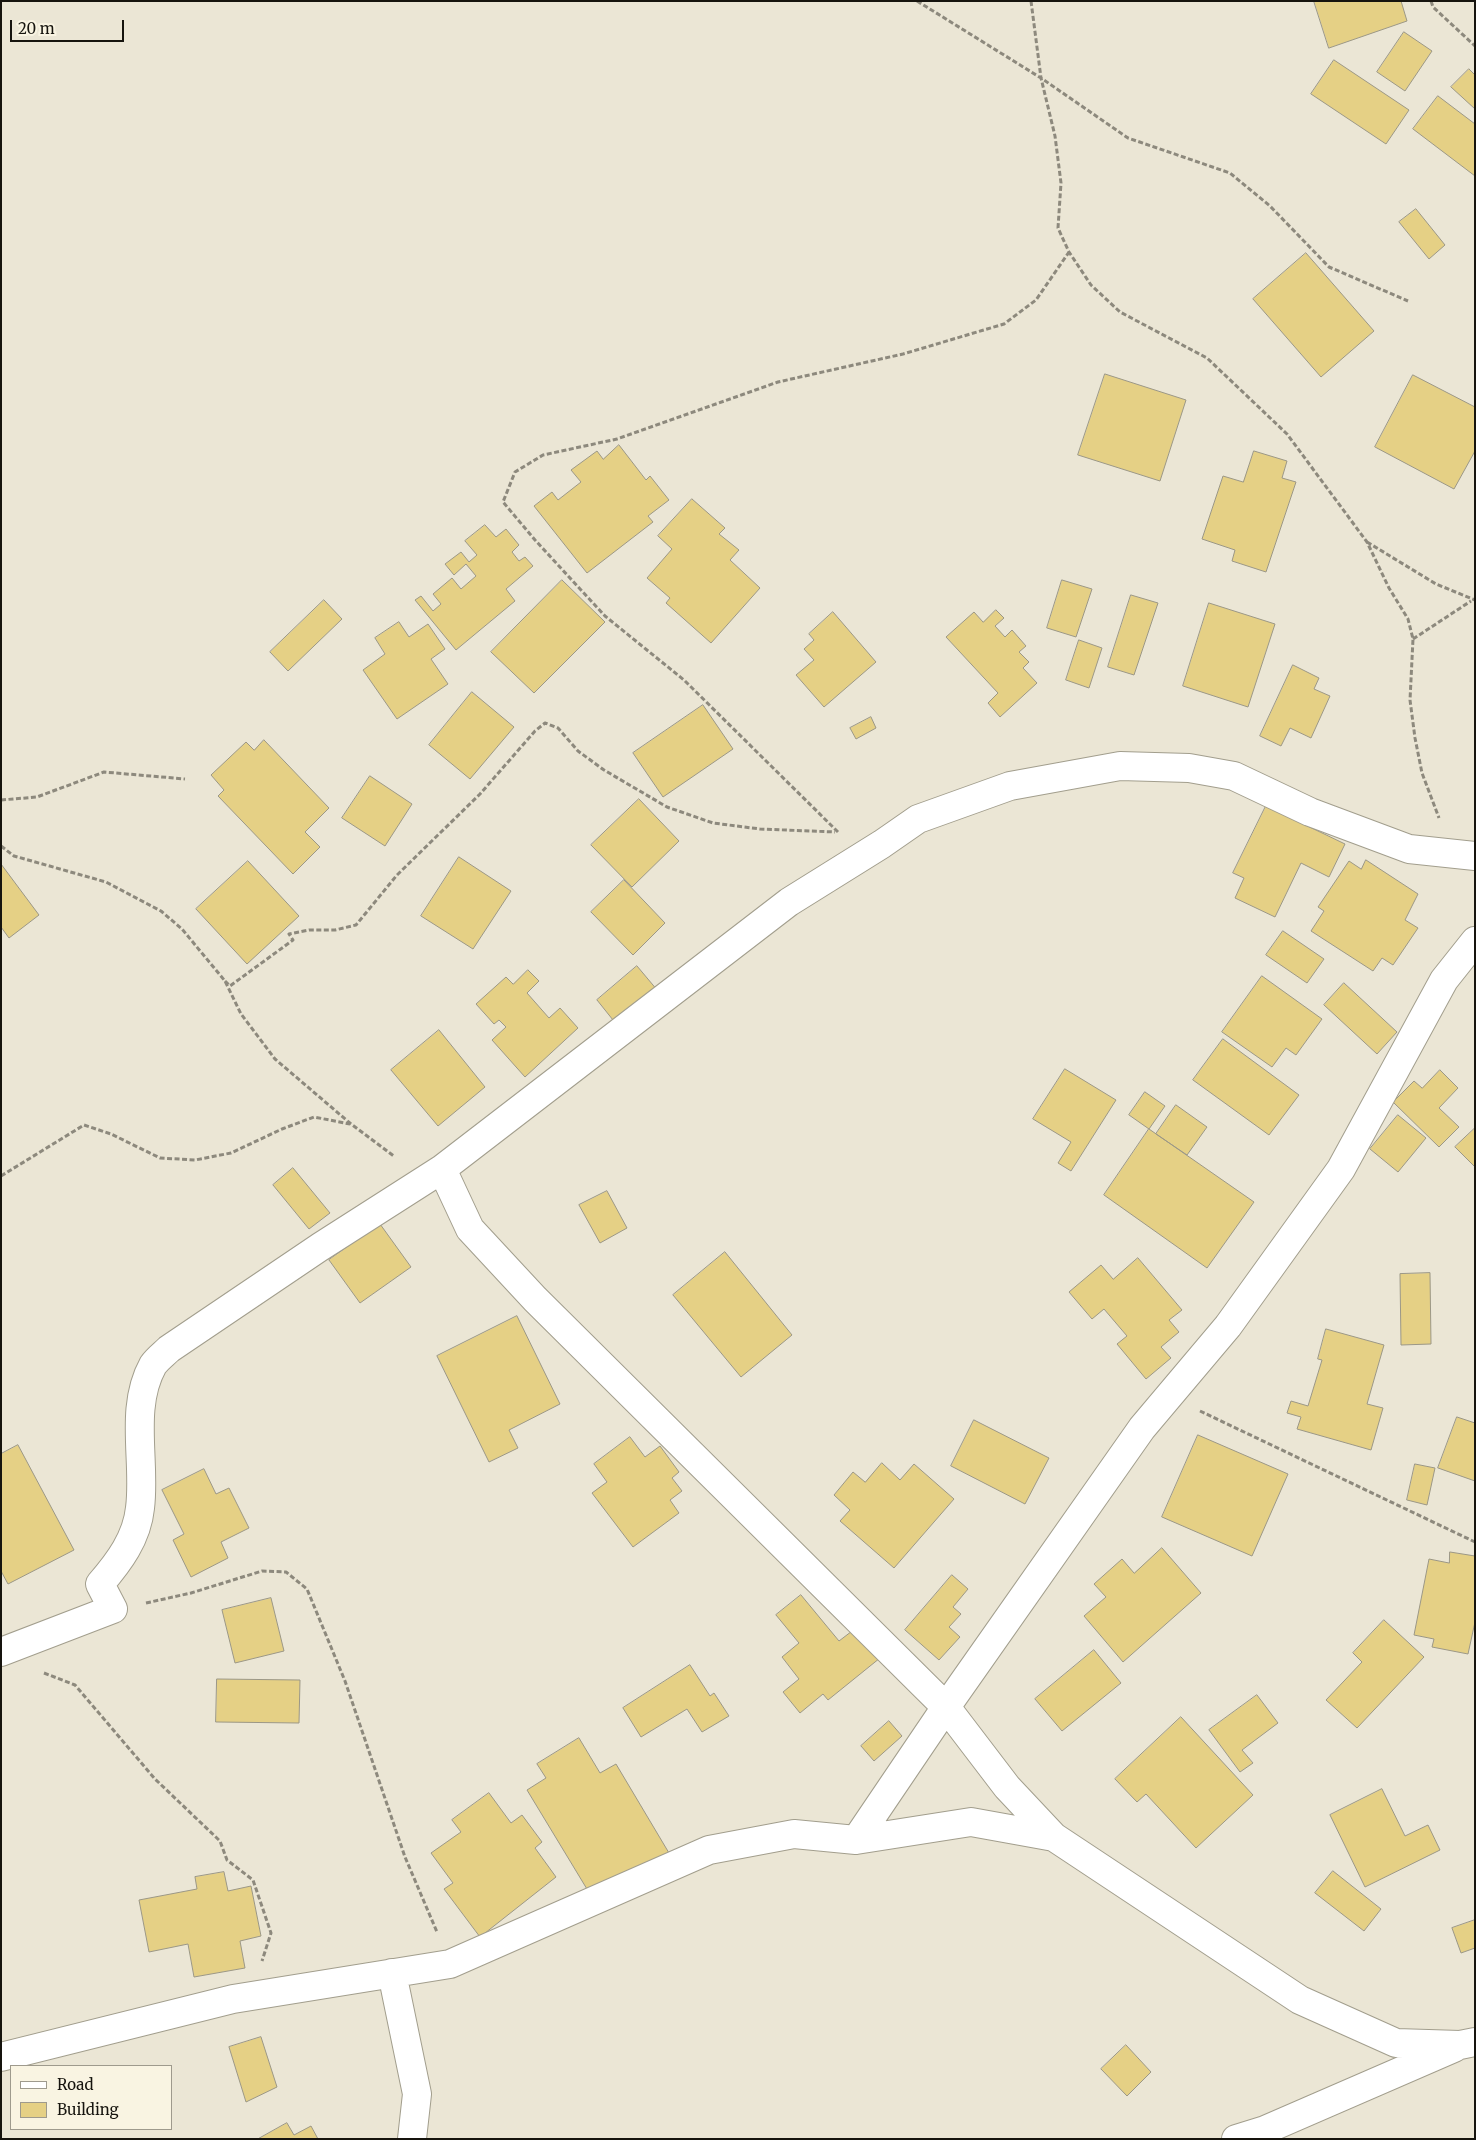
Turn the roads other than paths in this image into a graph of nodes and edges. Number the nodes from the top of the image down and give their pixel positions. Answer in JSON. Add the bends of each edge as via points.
{"nodes":[{"id":1,"x":1464,"y":854,"type":"edge"},
{"id":2,"x":1475,"y":941,"type":"edge"},
{"id":3,"x":442,"y":1169,"type":"junction"},
{"id":4,"x":5,"y":1651,"type":"edge"},
{"id":5,"x":946,"y":1707,"type":"junction"},
{"id":6,"x":1054,"y":1837,"type":"junction"},
{"id":7,"x":856,"y":1840,"type":"junction"},
{"id":8,"x":392,"y":1973,"type":"junction"},
{"id":9,"x":1467,"y":2044,"type":"edge"},
{"id":10,"x":1,"y":2057,"type":"edge"},
{"id":11,"x":412,"y":2139,"type":"edge"},
{"id":12,"x":1236,"y":2139,"type":"edge"}],
"edges":[{"from":1,"to":3,"type":"street","via":[[1409,849],[1310,812],[1234,776],[1189,768],[1120,766],[1010,786],[918,819],[789,902]]},
{"from":2,"to":5,"type":"street","via":[[1444,980],[1341,1169],[1228,1326],[1142,1428]]},
{"from":3,"to":4,"type":"street","via":[[169,1349],[154,1364],[142,1395],[140,1508],[133,1535],[121,1560],[100,1584],[113,1610]]},
{"from":3,"to":5,"type":"street","via":[[470,1229],[535,1299]]},
{"from":5,"to":6,"type":"street","via":[[1007,1787]]},
{"from":5,"to":7,"type":"street"},
{"from":6,"to":7,"type":"street","via":[[971,1822]]},
{"from":6,"to":9,"type":"street","via":[[1300,2000],[1396,2043]]},
{"from":7,"to":8,"type":"street","via":[[794,1834],[709,1850],[450,1964]]},
{"from":8,"to":10,"type":"street","via":[[233,1999]]},
{"from":8,"to":11,"type":"street","via":[[416,2094]]},
{"from":9,"to":12,"type":"street","via":[[1265,2130]]}]}
